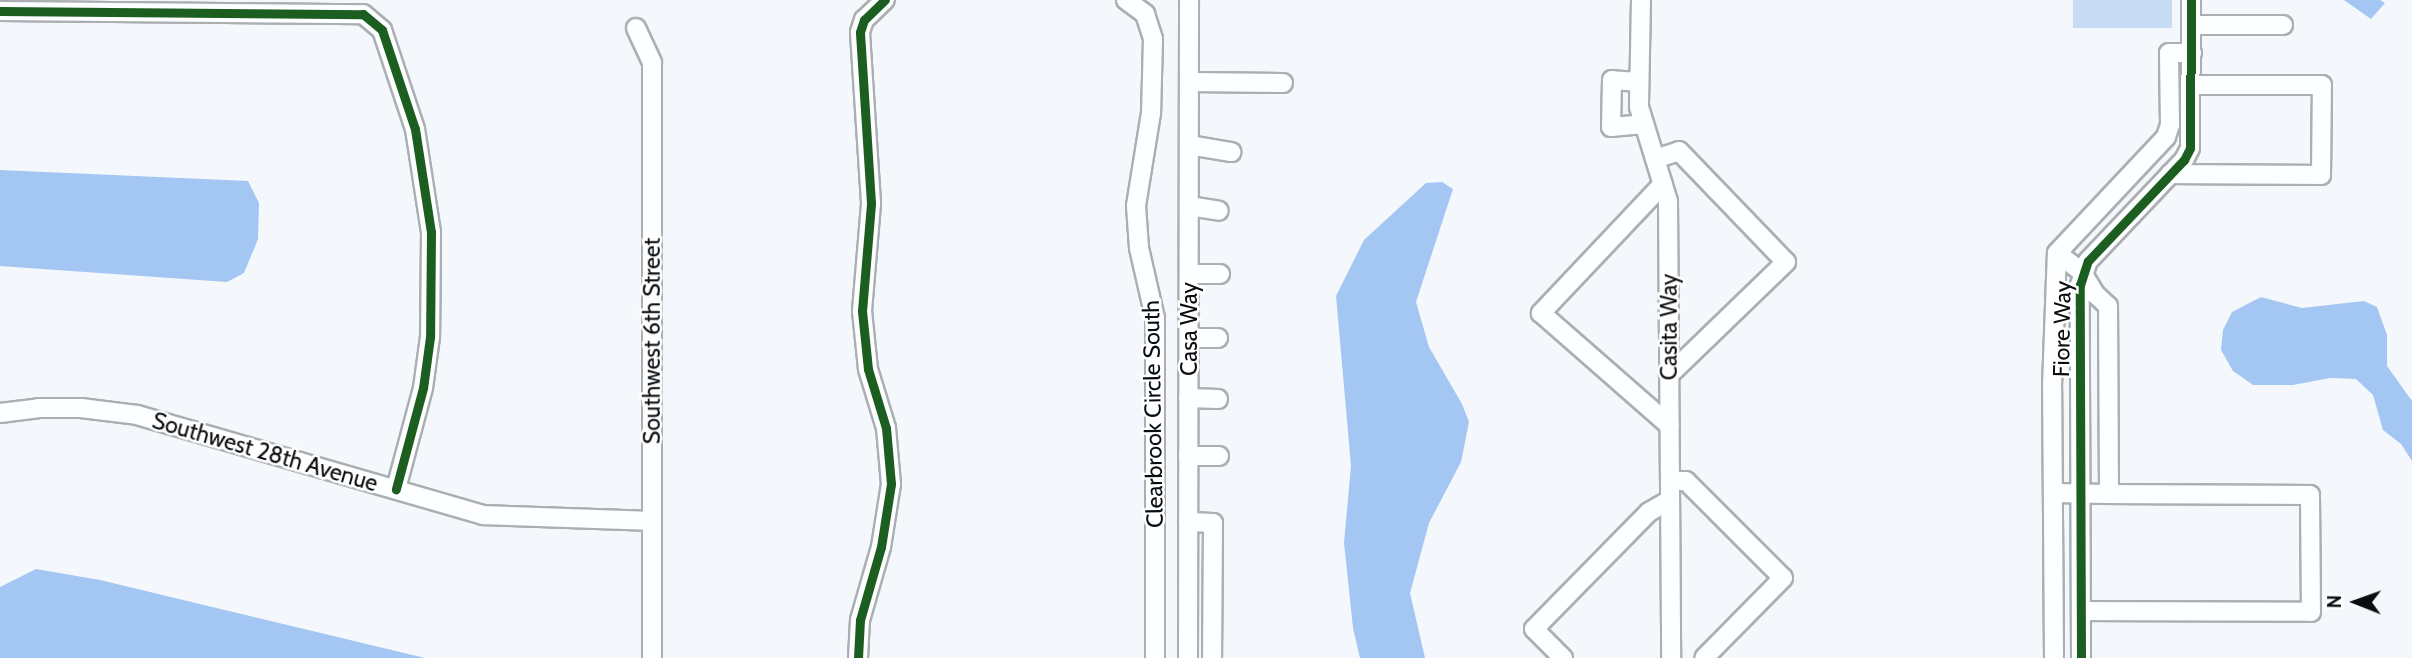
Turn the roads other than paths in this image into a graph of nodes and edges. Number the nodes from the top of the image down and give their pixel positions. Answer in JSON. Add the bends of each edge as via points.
{"nodes":[{"id":1,"x":1189,"y":0,"type":"edge"},
{"id":2,"x":1641,"y":0,"type":"edge"},
{"id":3,"x":2191,"y":0,"type":"edge"},
{"id":4,"x":880,"y":3,"type":"edge"},
{"id":5,"x":1133,"y":5,"type":"edge"},
{"id":6,"x":0,"y":11,"type":"edge"},
{"id":7,"x":2191,"y":24,"type":"junction"},
{"id":8,"x":2283,"y":25,"type":"dead end"},
{"id":9,"x":636,"y":28,"type":"dead end"},
{"id":10,"x":2192,"y":53,"type":"junction"},
{"id":11,"x":1189,"y":82,"type":"junction"},
{"id":12,"x":1639,"y":82,"type":"junction"},
{"id":13,"x":1283,"y":83,"type":"dead end"},
{"id":14,"x":2192,"y":85,"type":"junction"},
{"id":15,"x":1644,"y":124,"type":"junction"},
{"id":16,"x":1189,"y":145,"type":"junction"},
{"id":17,"x":1231,"y":152,"type":"dead end"},
{"id":18,"x":1655,"y":159,"type":"junction"},
{"id":19,"x":2170,"y":174,"type":"junction"},
{"id":20,"x":1663,"y":184,"type":"junction"},
{"id":21,"x":1189,"y":206,"type":"junction"},
{"id":22,"x":1219,"y":211,"type":"dead end"},
{"id":23,"x":2057,"y":253,"type":"junction"},
{"id":24,"x":2082,"y":272,"type":"junction"},
{"id":25,"x":1189,"y":274,"type":"junction"},
{"id":26,"x":1220,"y":274,"type":"dead end"},
{"id":27,"x":1189,"y":338,"type":"junction"},
{"id":28,"x":1218,"y":338,"type":"dead end"},
{"id":29,"x":1669,"y":375,"type":"junction"},
{"id":30,"x":1188,"y":398,"type":"junction"},
{"id":31,"x":1218,"y":399,"type":"dead end"},
{"id":32,"x":0,"y":414,"type":"edge"},
{"id":33,"x":1670,"y":425,"type":"junction"},
{"id":34,"x":1188,"y":456,"type":"junction"},
{"id":35,"x":1219,"y":456,"type":"dead end"},
{"id":36,"x":1670,"y":481,"type":"junction"},
{"id":37,"x":396,"y":489,"type":"junction"},
{"id":38,"x":2081,"y":493,"type":"junction"},
{"id":39,"x":2053,"y":494,"type":"junction"},
{"id":40,"x":2109,"y":494,"type":"junction"},
{"id":41,"x":1670,"y":500,"type":"junction"},
{"id":42,"x":652,"y":521,"type":"junction"},
{"id":43,"x":1188,"y":522,"type":"junction"},
{"id":44,"x":2081,"y":611,"type":"junction"},
{"id":45,"x":652,"y":658,"type":"edge"},
{"id":46,"x":858,"y":658,"type":"edge"},
{"id":47,"x":1155,"y":658,"type":"edge"},
{"id":48,"x":1188,"y":658,"type":"edge"},
{"id":49,"x":1212,"y":658,"type":"edge"},
{"id":50,"x":1563,"y":658,"type":"edge"},
{"id":51,"x":1671,"y":658,"type":"edge"},
{"id":52,"x":1704,"y":658,"type":"edge"},
{"id":53,"x":2054,"y":658,"type":"edge"},
{"id":54,"x":2081,"y":658,"type":"edge"},
{"id":55,"x":2091,"y":658,"type":"edge"}],
"edges":[{"from":1,"to":11,"type":"street","name":"Casa Way"},
{"from":2,"to":12,"type":"street","name":"Casita Way"},
{"from":3,"to":7,"type":"street","name":"Fiore Way"},
{"from":4,"to":46,"type":"street","via":[[864,20],[860,33],[871,203],[862,311],[868,369],[886,428],[891,484],[884,537],[860,620]]},
{"from":5,"to":47,"type":"street","name":"Clearbrook Circle South","via":[[1152,26],[1153,39],[1151,113],[1138,177],[1136,220],[1156,318]]},
{"from":6,"to":37,"type":"street","via":[[363,14],[374,20],[387,41],[415,129],[431,232],[430,337],[423,388]]},
{"from":7,"to":8,"type":"street"},
{"from":7,"to":10,"type":"street","name":"Fiore Way"},
{"from":9,"to":42,"type":"street","name":"Southwest 6th Street","via":[[652,62]]},
{"from":10,"to":14,"type":"street","name":"Fiore Way"},
{"from":10,"to":23,"type":"street","via":[[2169,53],[2170,125],[2166,137]]},
{"from":11,"to":13,"type":"street"},
{"from":11,"to":16,"type":"street","name":"Casa Way"},
{"from":12,"to":15,"type":"street","name":"Casita Way"},
{"from":12,"to":15,"type":"street","via":[[1612,80],[1611,127]]},
{"from":14,"to":19,"type":"street","name":"Fiore Way","via":[[2190,148]]},
{"from":14,"to":19,"type":"street","via":[[2322,85],[2321,175]]},
{"from":15,"to":18,"type":"street","name":"Casita Way"},
{"from":16,"to":17,"type":"street"},
{"from":16,"to":21,"type":"street","name":"Casa Way"},
{"from":18,"to":20,"type":"street","name":"Casita Way"},
{"from":18,"to":29,"type":"street","via":[[1679,151],[1786,262]]},
{"from":19,"to":24,"type":"street","name":"Fiore Way"},
{"from":20,"to":29,"type":"street","name":"Casita Way","via":[[1668,201]]},
{"from":20,"to":33,"type":"street","via":[[1541,313]]},
{"from":21,"to":22,"type":"street"},
{"from":21,"to":25,"type":"street","name":"Casa Way"},
{"from":23,"to":24,"type":"street"},
{"from":23,"to":39,"type":"street"},
{"from":24,"to":38,"type":"street","name":"Fiore Way"},
{"from":24,"to":40,"type":"street","via":[[2108,306]]},
{"from":25,"to":26,"type":"street"},
{"from":25,"to":27,"type":"street","name":"Casa Way"},
{"from":27,"to":28,"type":"street"},
{"from":27,"to":30,"type":"street","name":"Casa Way"},
{"from":29,"to":33,"type":"street","name":"Casita Way"},
{"from":30,"to":31,"type":"street"},
{"from":30,"to":34,"type":"street","name":"Casa Way"},
{"from":32,"to":37,"type":"street","name":"Southwest 28th Avenue","via":[[80,408],[137,415]]},
{"from":33,"to":36,"type":"street","name":"Casita Way"},
{"from":34,"to":35,"type":"street"},
{"from":34,"to":43,"type":"street","name":"Casa Way"},
{"from":36,"to":41,"type":"street","name":"Casita Way"},
{"from":36,"to":52,"type":"street","via":[[1686,481],[1783,578]]},
{"from":37,"to":42,"type":"street","name":"Southwest 28th Avenue","via":[[483,515]]},
{"from":38,"to":39,"type":"street"},
{"from":38,"to":40,"type":"street"},
{"from":38,"to":44,"type":"street","name":"Fiore Way"},
{"from":39,"to":53,"type":"street"},
{"from":40,"to":44,"type":"street","via":[[2310,495],[2311,611]]},
{"from":41,"to":50,"type":"street","via":[[1649,512],[1534,629]]},
{"from":41,"to":51,"type":"street","name":"Casita Way"},
{"from":42,"to":45,"type":"street","name":"Southwest 6th Street"},
{"from":43,"to":48,"type":"street","name":"Casa Way"},
{"from":43,"to":49,"type":"street","via":[[1213,523]]},
{"from":44,"to":54,"type":"street","name":"Fiore Way"},
{"from":54,"to":55,"type":"street"}]}
